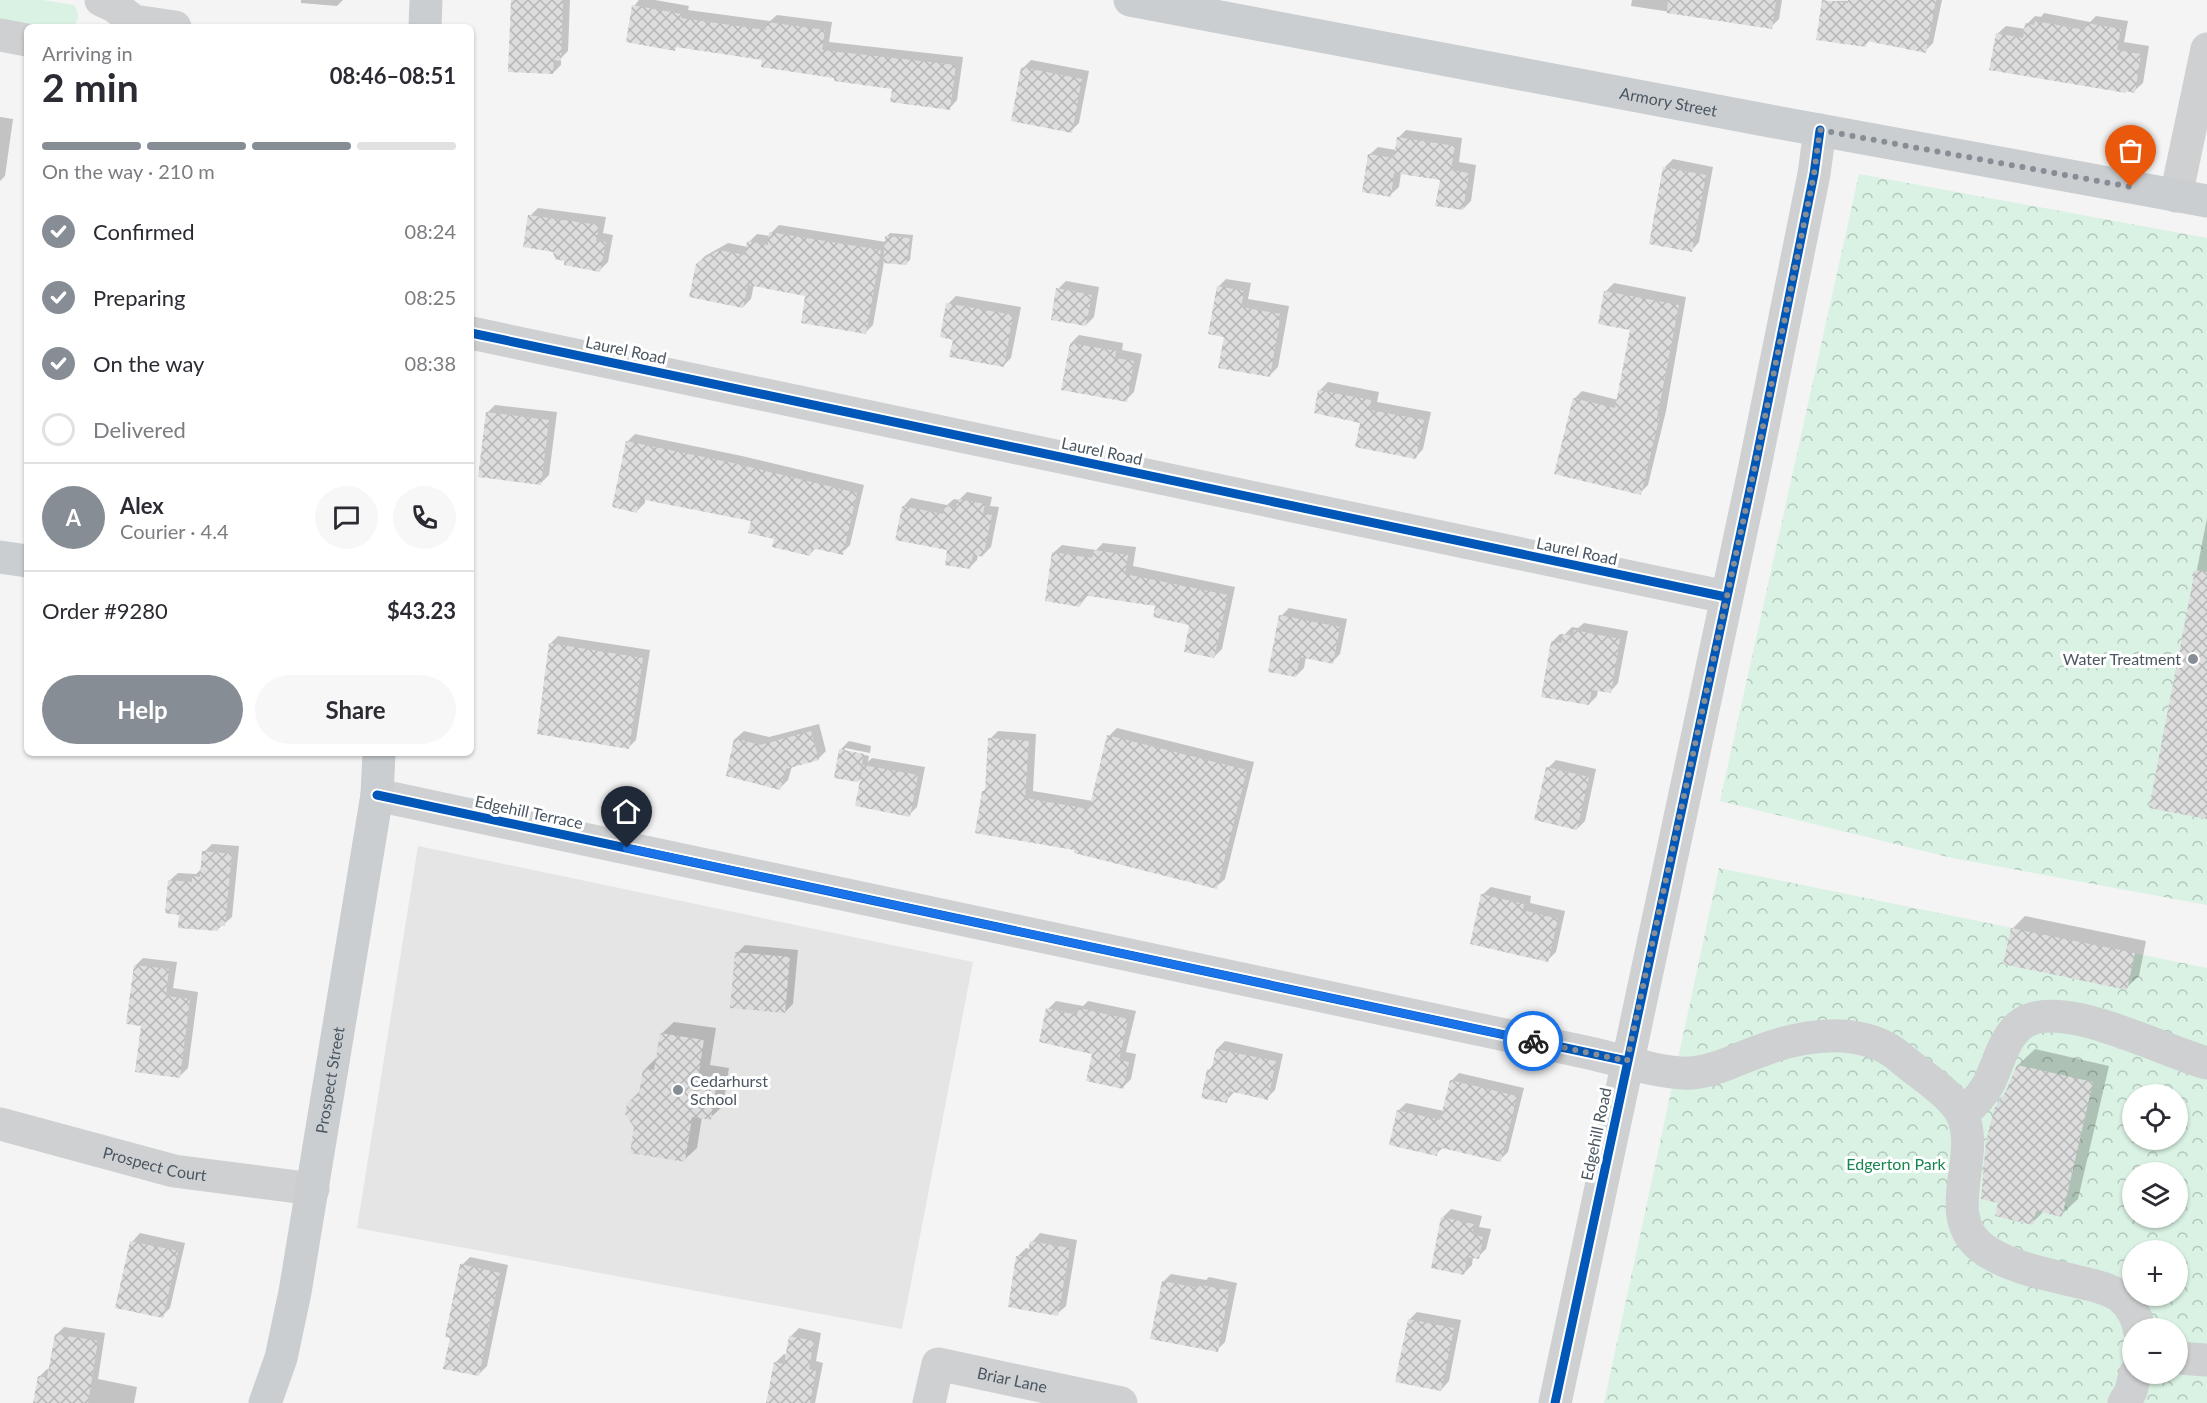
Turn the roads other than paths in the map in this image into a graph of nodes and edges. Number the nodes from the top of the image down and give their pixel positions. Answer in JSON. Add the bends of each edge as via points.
{"nodes":[{"id":1,"x":101,"y":0,"type":"edge"},
{"id":2,"x":426,"y":0,"type":"edge"},
{"id":3,"x":1130,"y":0,"type":"edge"},
{"id":4,"x":128,"y":24,"type":"edge"},
{"id":5,"x":425,"y":24,"type":"edge"},
{"id":6,"x":0,"y":36,"type":"edge"},
{"id":7,"x":24,"y":40,"type":"edge"},
{"id":8,"x":2207,"y":49,"type":"edge"},
{"id":9,"x":1820,"y":130,"type":"junction"},
{"id":10,"x":2191,"y":199,"type":"edge"},
{"id":11,"x":474,"y":334,"type":"edge"},
{"id":12,"x":0,"y":557,"type":"edge"},
{"id":13,"x":24,"y":561,"type":"edge"},
{"id":14,"x":1726,"y":597,"type":"junction"},
{"id":15,"x":379,"y":756,"type":"edge"},
{"id":16,"x":377,"y":795,"type":"junction"},
{"id":17,"x":1627,"y":1061,"type":"junction"},
{"id":18,"x":2207,"y":1064,"type":"edge"},
{"id":19,"x":1962,"y":1114,"type":"junction"},
{"id":20,"x":0,"y":1124,"type":"edge"},
{"id":21,"x":313,"y":1189,"type":"junction"},
{"id":22,"x":2137,"y":1318,"type":"edge"},
{"id":23,"x":2188,"y":1359,"type":"edge"},
{"id":24,"x":2207,"y":1360,"type":"edge"},
{"id":25,"x":2133,"y":1384,"type":"edge"},
{"id":26,"x":266,"y":1403,"type":"edge"},
{"id":27,"x":929,"y":1403,"type":"edge"},
{"id":28,"x":1121,"y":1403,"type":"edge"},
{"id":29,"x":1555,"y":1403,"type":"edge"},
{"id":30,"x":2124,"y":1403,"type":"edge"}],
"edges":[{"from":1,"to":4,"type":"street","via":[[114,6]]},
{"from":2,"to":5,"type":"main road"},
{"from":3,"to":9,"type":"main road","name":"Armory Street"},
{"from":6,"to":7,"type":"street"},
{"from":8,"to":10,"type":"street"},
{"from":9,"to":10,"type":"main road","name":"Armory Street"},
{"from":9,"to":14,"type":"street","name":"Edgehill Road"},
{"from":11,"to":14,"type":"street","name":"Laurel Road"},
{"from":12,"to":13,"type":"main road"},
{"from":14,"to":17,"type":"street","name":"Edgehill Road"},
{"from":15,"to":16,"type":"main road","name":"Prospect Street"},
{"from":16,"to":17,"type":"street","name":"Edgehill Terrace"},
{"from":16,"to":21,"type":"main road","name":"Prospect Street"},
{"from":17,"to":19,"type":"street","name":"Edgehill Terrace","via":[[1674,1072],[1711,1071],[1779,1044],[1806,1038],[1854,1037],[1899,1056]]},
{"from":17,"to":29,"type":"street","name":"Edgehill Road"},
{"from":18,"to":19,"type":"street","via":[[2079,1019],[2032,1018],[2012,1035],[1989,1083]]},
{"from":19,"to":22,"type":"street","via":[[1967,1150],[1962,1213],[1969,1232],[1981,1247],[2026,1268],[2106,1289],[2130,1306]]},
{"from":20,"to":21,"type":"street","name":"Prospect Court","via":[[174,1171]]},
{"from":21,"to":26,"type":"main road","name":"Prospect Street","via":[[296,1292]]},
{"from":23,"to":24,"type":"street"},
{"from":25,"to":30,"type":"street"},
{"from":27,"to":28,"type":"street","name":"Briar Lane","via":[[938,1364]]}]}
